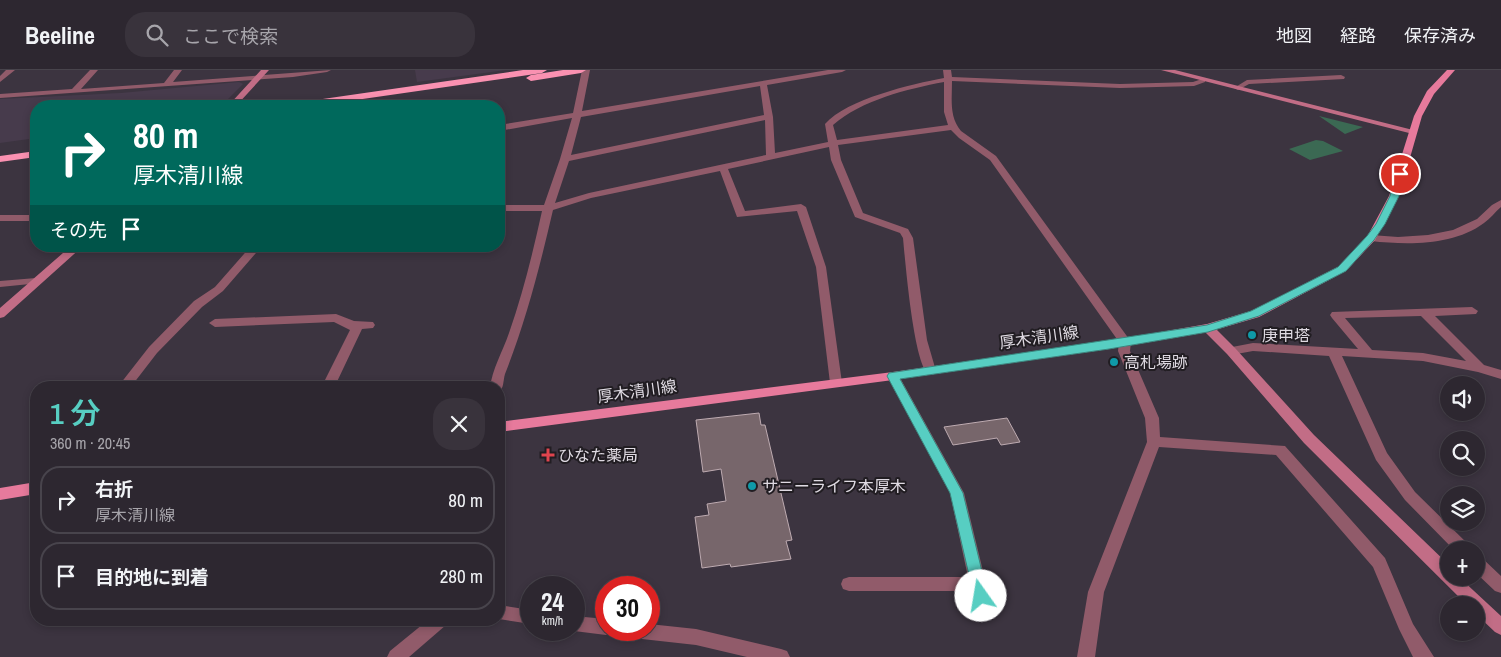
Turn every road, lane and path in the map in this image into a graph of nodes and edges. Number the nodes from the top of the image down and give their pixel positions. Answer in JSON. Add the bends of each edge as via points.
{"nodes":[{"id":1,"x":11,"y":70,"type":"edge"},
{"id":2,"x":94,"y":70,"type":"edge"},
{"id":3,"x":178,"y":70,"type":"edge"},
{"id":4,"x":327,"y":70,"type":"edge"},
{"id":5,"x":542,"y":70,"type":"edge"},
{"id":6,"x":581,"y":70,"type":"edge"},
{"id":7,"x":586,"y":70,"type":"edge"},
{"id":8,"x":842,"y":70,"type":"edge"},
{"id":9,"x":1165,"y":70,"type":"edge"},
{"id":10,"x":1331,"y":70,"type":"edge"},
{"id":11,"x":1451,"y":70,"type":"edge"},
{"id":12,"x":262,"y":73,"type":"edge"},
{"id":13,"x":948,"y":74,"type":"edge"},
{"id":14,"x":0,"y":80,"type":"edge"},
{"id":15,"x":1202,"y":80,"type":"junction"},
{"id":16,"x":763,"y":83,"type":"junction"},
{"id":17,"x":166,"y":86,"type":"junction"},
{"id":18,"x":1238,"y":88,"type":"junction"},
{"id":19,"x":74,"y":92,"type":"junction"},
{"id":20,"x":0,"y":96,"type":"edge"},
{"id":21,"x":237,"y":100,"type":"edge"},
{"id":22,"x":336,"y":100,"type":"edge"},
{"id":23,"x":385,"y":100,"type":"edge"},
{"id":24,"x":577,"y":115,"type":"junction"},
{"id":25,"x":769,"y":117,"type":"junction"},
{"id":26,"x":505,"y":127,"type":"edge"},
{"id":27,"x":952,"y":127,"type":"junction"},
{"id":28,"x":1413,"y":131,"type":"junction"},
{"id":29,"x":833,"y":143,"type":"junction"},
{"id":30,"x":30,"y":146,"type":"edge"},
{"id":31,"x":0,"y":150,"type":"edge"},
{"id":32,"x":30,"y":155,"type":"edge"},
{"id":33,"x":772,"y":156,"type":"junction"},
{"id":34,"x":0,"y":159,"type":"edge"},
{"id":35,"x":566,"y":159,"type":"junction"},
{"id":36,"x":723,"y":167,"type":"junction"},
{"id":37,"x":1501,"y":203,"type":"edge"},
{"id":38,"x":505,"y":208,"type":"edge"},
{"id":39,"x":548,"y":208,"type":"junction"},
{"id":40,"x":0,"y":218,"type":"edge"},
{"id":41,"x":30,"y":218,"type":"edge"},
{"id":42,"x":1371,"y":238,"type":"junction"},
{"id":43,"x":71,"y":252,"type":"edge"},
{"id":44,"x":252,"y":252,"type":"edge"},
{"id":45,"x":36,"y":281,"type":"junction"},
{"id":46,"x":0,"y":284,"type":"edge"},
{"id":47,"x":1472,"y":311,"type":"dead end"},
{"id":48,"x":1424,"y":312,"type":"junction"},
{"id":49,"x":0,"y":314,"type":"edge"},
{"id":50,"x":215,"y":323,"type":"dead end"},
{"id":51,"x":368,"y":324,"type":"dead end"},
{"id":52,"x":352,"y":325,"type":"junction"},
{"id":53,"x":1208,"y":328,"type":"junction"},
{"id":54,"x":1125,"y":342,"type":"junction"},
{"id":55,"x":1231,"y":351,"type":"junction"},
{"id":56,"x":1334,"y":353,"type":"junction"},
{"id":57,"x":1370,"y":355,"type":"junction"},
{"id":58,"x":1480,"y":368,"type":"junction"},
{"id":59,"x":930,"y":371,"type":"junction"},
{"id":60,"x":1501,"y":375,"type":"edge"},
{"id":61,"x":893,"y":376,"type":"junction"},
{"id":62,"x":129,"y":381,"type":"edge"},
{"id":63,"x":330,"y":381,"type":"edge"},
{"id":64,"x":497,"y":381,"type":"edge"},
{"id":65,"x":836,"y":383,"type":"junction"},
{"id":66,"x":505,"y":426,"type":"edge"},
{"id":67,"x":1154,"y":442,"type":"junction"},
{"id":68,"x":30,"y":489,"type":"edge"},
{"id":69,"x":0,"y":494,"type":"edge"},
{"id":70,"x":1455,"y":541,"type":"edge"},
{"id":71,"x":1440,"y":568,"type":"edge"},
{"id":72,"x":1485,"y":571,"type":"edge"},
{"id":73,"x":848,"y":584,"type":"dead end"},
{"id":74,"x":978,"y":584,"type":"junction"},
{"id":75,"x":1458,"y":586,"type":"edge"},
{"id":76,"x":1501,"y":586,"type":"edge"},
{"id":77,"x":984,"y":608,"type":"dead end"},
{"id":78,"x":505,"y":613,"type":"edge"},
{"id":79,"x":520,"y":615,"type":"edge"},
{"id":80,"x":432,"y":626,"type":"edge"},
{"id":81,"x":1501,"y":627,"type":"edge"},
{"id":82,"x":660,"y":633,"type":"edge"},
{"id":83,"x":1418,"y":655,"type":"edge"},
{"id":84,"x":396,"y":657,"type":"edge"},
{"id":85,"x":781,"y":657,"type":"edge"},
{"id":86,"x":1086,"y":657,"type":"edge"}],
"edges":[{"from":1,"to":14,"type":"street"},
{"from":2,"to":19,"type":"street"},
{"from":3,"to":17,"type":"street"},
{"from":4,"to":12,"type":"street","via":[[298,75]]},
{"from":5,"to":22,"type":"highway"},
{"from":6,"to":23,"type":"highway"},
{"from":7,"to":24,"type":"street"},
{"from":8,"to":16,"type":"street"},
{"from":9,"to":15,"type":"street"},
{"from":10,"to":18,"type":"street","via":[[1342,77],[1247,82]]},
{"from":11,"to":28,"type":"main road","name":"厚木清川線","via":[[1430,93]]},
{"from":12,"to":17,"type":"street"},
{"from":12,"to":21,"type":"street"},
{"from":13,"to":15,"type":"street","via":[[1120,86],[1194,84]]},
{"from":13,"to":27,"type":"street","via":[[948,115]]},
{"from":13,"to":29,"type":"street","via":[[835,116],[829,124]]},
{"from":15,"to":18,"type":"street"},
{"from":16,"to":24,"type":"street"},
{"from":16,"to":25,"type":"street"},
{"from":17,"to":19,"type":"street"},
{"from":18,"to":28,"type":"street"},
{"from":19,"to":20,"type":"street"},
{"from":24,"to":26,"type":"street"},
{"from":24,"to":35,"type":"street"},
{"from":25,"to":33,"type":"street"},
{"from":25,"to":35,"type":"street"},
{"from":27,"to":29,"type":"street"},
{"from":27,"to":54,"type":"street","via":[[993,158]]},
{"from":28,"to":42,"type":"main road","name":"厚木清川線","via":[[1394,196]]},
{"from":29,"to":33,"type":"street"},
{"from":29,"to":59,"type":"street","via":[[836,160],[859,215],[904,230],[908,238],[921,340]]},
{"from":30,"to":31,"type":"highway"},
{"from":32,"to":34,"type":"highway"},
{"from":33,"to":36,"type":"street"},
{"from":35,"to":39,"type":"street"},
{"from":36,"to":39,"type":"street"},
{"from":36,"to":65,"type":"street","via":[[741,214],[801,207],[821,267]]},
{"from":37,"to":42,"type":"street","via":[[1481,221],[1451,234],[1390,241]]},
{"from":38,"to":39,"type":"street"},
{"from":39,"to":64,"type":"street","via":[[533,275]]},
{"from":40,"to":41,"type":"street"},
{"from":42,"to":53,"type":"main road","name":"厚木清川線","via":[[1342,269],[1255,314]]},
{"from":43,"to":45,"type":"street"},
{"from":44,"to":62,"type":"street","via":[[219,289],[198,304],[153,350]]},
{"from":45,"to":46,"type":"street"},
{"from":45,"to":49,"type":"street"},
{"from":47,"to":48,"type":"street"},
{"from":48,"to":57,"type":"street","via":[[1336,315]]},
{"from":48,"to":58,"type":"street"},
{"from":50,"to":52,"type":"street","via":[[336,318]]},
{"from":51,"to":52,"type":"street"},
{"from":52,"to":63,"type":"street","via":[[356,329]]},
{"from":53,"to":54,"type":"main road","name":"厚木清川線"},
{"from":53,"to":55,"type":"street"},
{"from":54,"to":59,"type":"main road","name":"厚木清川線"},
{"from":54,"to":67,"type":"street","via":[[1124,351],[1152,418]]},
{"from":55,"to":56,"type":"street","via":[[1252,348]]},
{"from":55,"to":71,"type":"street","via":[[1309,439]]},
{"from":56,"to":57,"type":"street"},
{"from":56,"to":70,"type":"street","via":[[1381,456],[1410,496]]},
{"from":57,"to":58,"type":"street","via":[[1424,357]]},
{"from":58,"to":60,"type":"street"},
{"from":59,"to":61,"type":"main road","name":"厚木清川線"},
{"from":61,"to":65,"type":"main road","name":"厚木清川線"},
{"from":61,"to":74,"type":"street","via":[[957,493]]},
{"from":65,"to":66,"type":"main road","name":"厚木清川線"},
{"from":67,"to":83,"type":"street","via":[[1280,450],[1379,563]]},
{"from":67,"to":86,"type":"street","via":[[1096,592]]},
{"from":68,"to":69,"type":"main road"},
{"from":72,"to":76,"type":"street"},
{"from":73,"to":74,"type":"street"},
{"from":74,"to":77,"type":"street"},
{"from":75,"to":81,"type":"street"},
{"from":78,"to":79,"type":"street"},
{"from":80,"to":84,"type":"street"},
{"from":82,"to":85,"type":"street","via":[[696,637]]}]}
